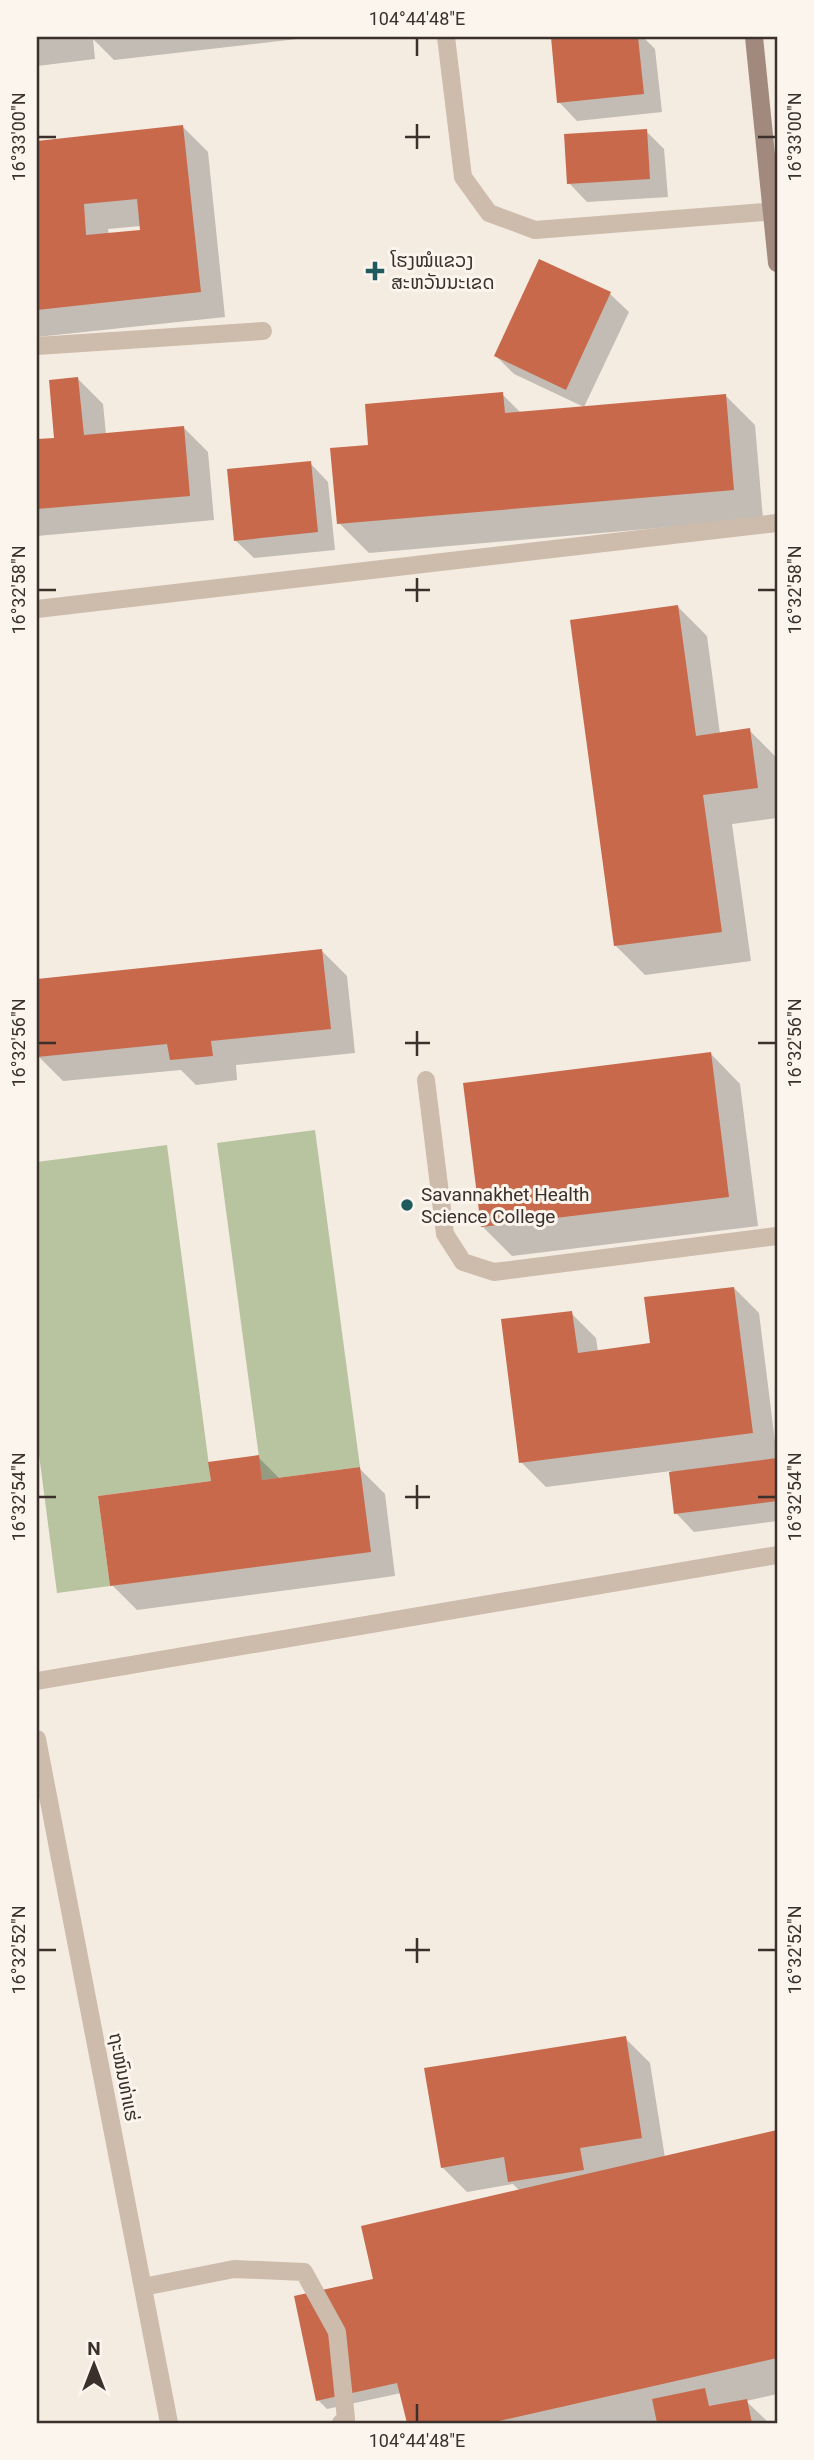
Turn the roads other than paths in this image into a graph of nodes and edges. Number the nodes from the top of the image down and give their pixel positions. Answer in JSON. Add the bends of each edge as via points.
{"nodes":[{"id":1,"x":446,"y":37,"type":"edge"},
{"id":2,"x":754,"y":37,"type":"edge"},
{"id":3,"x":775,"y":212,"type":"edge"},
{"id":4,"x":777,"y":263,"type":"edge"},
{"id":5,"x":263,"y":331,"type":"dead end"},
{"id":6,"x":37,"y":346,"type":"edge"},
{"id":7,"x":777,"y":523,"type":"edge"},
{"id":8,"x":37,"y":608,"type":"edge"},
{"id":9,"x":426,"y":1080,"type":"dead end"},
{"id":10,"x":777,"y":1236,"type":"edge"},
{"id":11,"x":777,"y":1555,"type":"edge"},
{"id":12,"x":37,"y":1681,"type":"edge"},
{"id":13,"x":37,"y":1739,"type":"edge"},
{"id":14,"x":143,"y":2287,"type":"junction"},
{"id":15,"x":169,"y":2423,"type":"edge"},
{"id":16,"x":341,"y":2423,"type":"edge"}],
"edges":[{"from":1,"to":3,"type":"street","via":[[463,177],[489,213],[535,230]]},
{"from":2,"to":3,"type":"street"},
{"from":3,"to":4,"type":"street"},
{"from":5,"to":6,"type":"street"},
{"from":7,"to":8,"type":"street"},
{"from":9,"to":10,"type":"street","via":[[445,1234],[463,1262],[494,1272]]},
{"from":11,"to":12,"type":"street"},
{"from":13,"to":14,"type":"street","name":"ຖະໜົນທ່າແຮ່"},
{"from":14,"to":15,"type":"street","name":"ຖະໜົນທ່າແຮ່"},
{"from":14,"to":16,"type":"street","via":[[234,2269],[304,2272],[337,2332],[346,2418]]}]}
